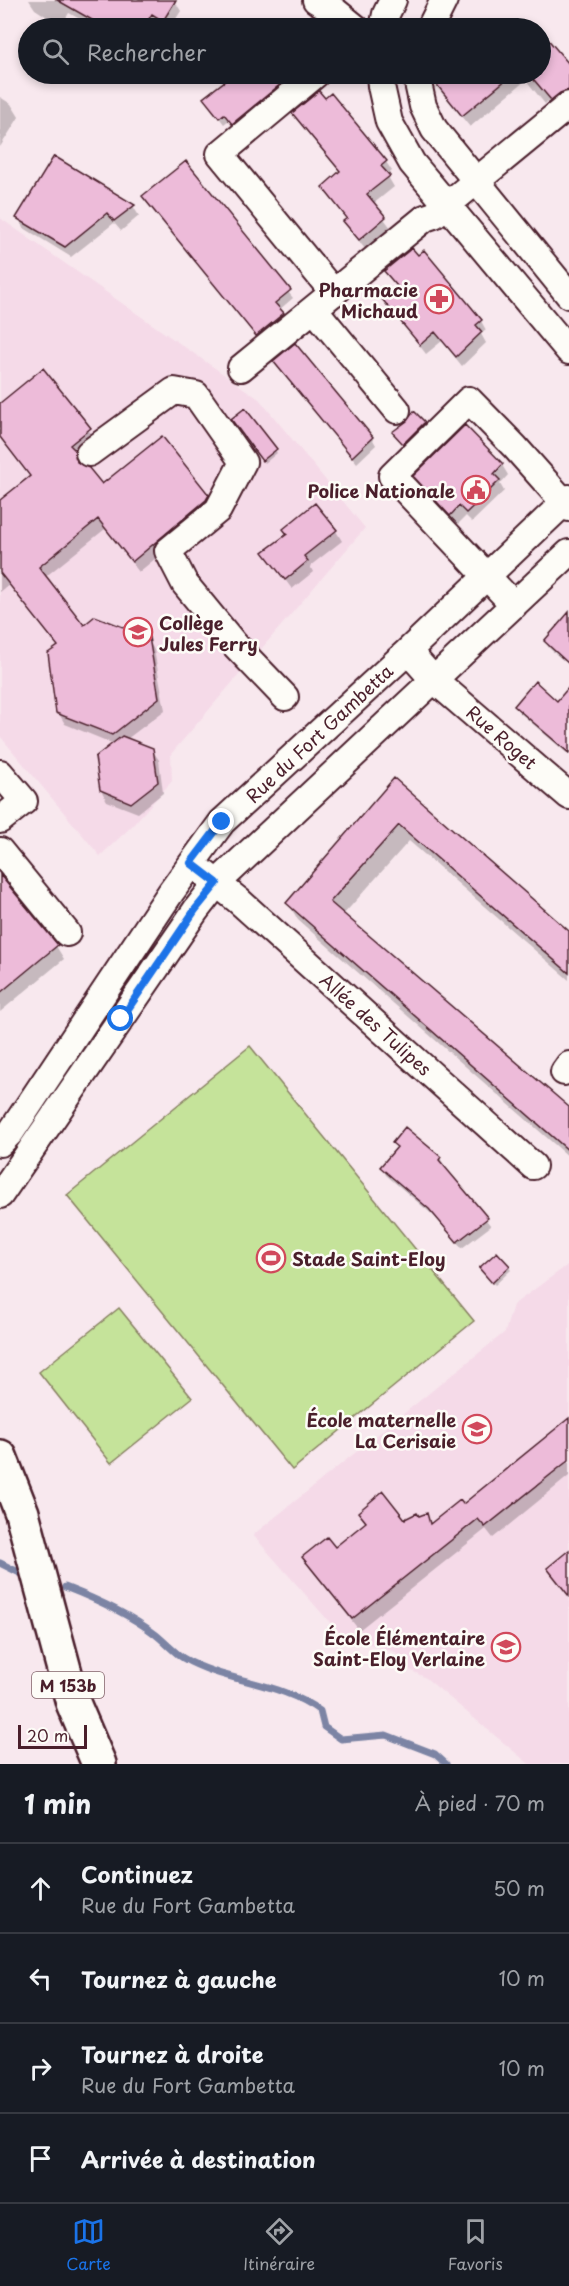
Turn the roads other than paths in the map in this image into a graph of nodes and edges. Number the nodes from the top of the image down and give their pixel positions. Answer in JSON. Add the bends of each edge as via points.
{"nodes":[{"id":1,"x":316,"y":0,"type":"edge"},
{"id":2,"x":393,"y":0,"type":"edge"},
{"id":3,"x":444,"y":0,"type":"edge"},
{"id":4,"x":344,"y":18,"type":"edge"},
{"id":5,"x":385,"y":18,"type":"edge"},
{"id":6,"x":435,"y":18,"type":"edge"},
{"id":7,"x":304,"y":84,"type":"edge"},
{"id":8,"x":381,"y":84,"type":"edge"},
{"id":9,"x":418,"y":84,"type":"edge"},
{"id":10,"x":569,"y":105,"type":"edge"},
{"id":11,"x":477,"y":180,"type":"junction"},
{"id":12,"x":447,"y":205,"type":"junction"},
{"id":13,"x":569,"y":295,"type":"edge"},
{"id":14,"x":324,"y":301,"type":"junction"},
{"id":15,"x":569,"y":351,"type":"edge"},
{"id":16,"x":242,"y":368,"type":"dead end"},
{"id":17,"x":397,"y":410,"type":"dead end"},
{"id":18,"x":89,"y":453,"type":"dead end"},
{"id":19,"x":567,"y":503,"type":"edge"},
{"id":20,"x":569,"y":553,"type":"edge"},
{"id":21,"x":487,"y":576,"type":"junction"},
{"id":22,"x":514,"y":605,"type":"junction"},
{"id":23,"x":408,"y":651,"type":"junction"},
{"id":24,"x":434,"y":680,"type":"junction"},
{"id":25,"x":285,"y":697,"type":"dead end"},
{"id":26,"x":0,"y":772,"type":"edge"},
{"id":27,"x":569,"y":796,"type":"edge"},
{"id":28,"x":0,"y":820,"type":"edge"},
{"id":29,"x":0,"y":850,"type":"edge"},
{"id":30,"x":191,"y":863,"type":"junction"},
{"id":31,"x":217,"y":883,"type":"junction"},
{"id":32,"x":67,"y":933,"type":"dead end"},
{"id":33,"x":0,"y":1143,"type":"edge"},
{"id":34,"x":533,"y":1166,"type":"dead end"},
{"id":35,"x":0,"y":1195,"type":"edge"},
{"id":36,"x":0,"y":1460,"type":"edge"},
{"id":37,"x":99,"y":1764,"type":"edge"}],
"edges":[{"from":1,"to":4,"type":"street"},
{"from":2,"to":5,"type":"street"},
{"from":3,"to":6,"type":"street"},
{"from":7,"to":14,"type":"street","via":[[220,154]]},
{"from":8,"to":12,"type":"street","via":[[390,123],[412,164]]},
{"from":9,"to":11,"type":"street","via":[[434,129]]},
{"from":10,"to":11,"type":"street"},
{"from":11,"to":12,"type":"street"},
{"from":11,"to":13,"type":"street"},
{"from":12,"to":14,"type":"street","via":[[425,218]]},
{"from":12,"to":15,"type":"street"},
{"from":14,"to":16,"type":"street"},
{"from":14,"to":17,"type":"street"},
{"from":18,"to":25,"type":"street","via":[[174,392],[196,395],[243,462],[218,510],[168,551],[192,593]]},
{"from":19,"to":21,"type":"street","name":"Rue du Fort Gambetta"},
{"from":19,"to":21,"type":"street","via":[[469,400],[392,476]]},
{"from":20,"to":22,"type":"street"},
{"from":21,"to":22,"type":"street"},
{"from":21,"to":23,"type":"street","name":"Rue du Fort Gambetta"},
{"from":22,"to":24,"type":"street"},
{"from":23,"to":24,"type":"street","name":"Rue Roget"},
{"from":23,"to":30,"type":"street","name":"Rue du Fort Gambetta","via":[[222,822]]},
{"from":24,"to":27,"type":"street","name":"Rue Roget"},
{"from":24,"to":31,"type":"street"},
{"from":26,"to":28,"type":"street","via":[[24,801]]},
{"from":29,"to":32,"type":"street"},
{"from":30,"to":31,"type":"street","name":"Allée des Tulipes"},
{"from":30,"to":33,"type":"street","name":"Rue du Fort Gambetta"},
{"from":31,"to":34,"type":"street","name":"Allée des Tulipes"},
{"from":31,"to":35,"type":"street"},
{"from":36,"to":37,"type":"main road","number":"M 153b","via":[[22,1513],[73,1703]]}]}
